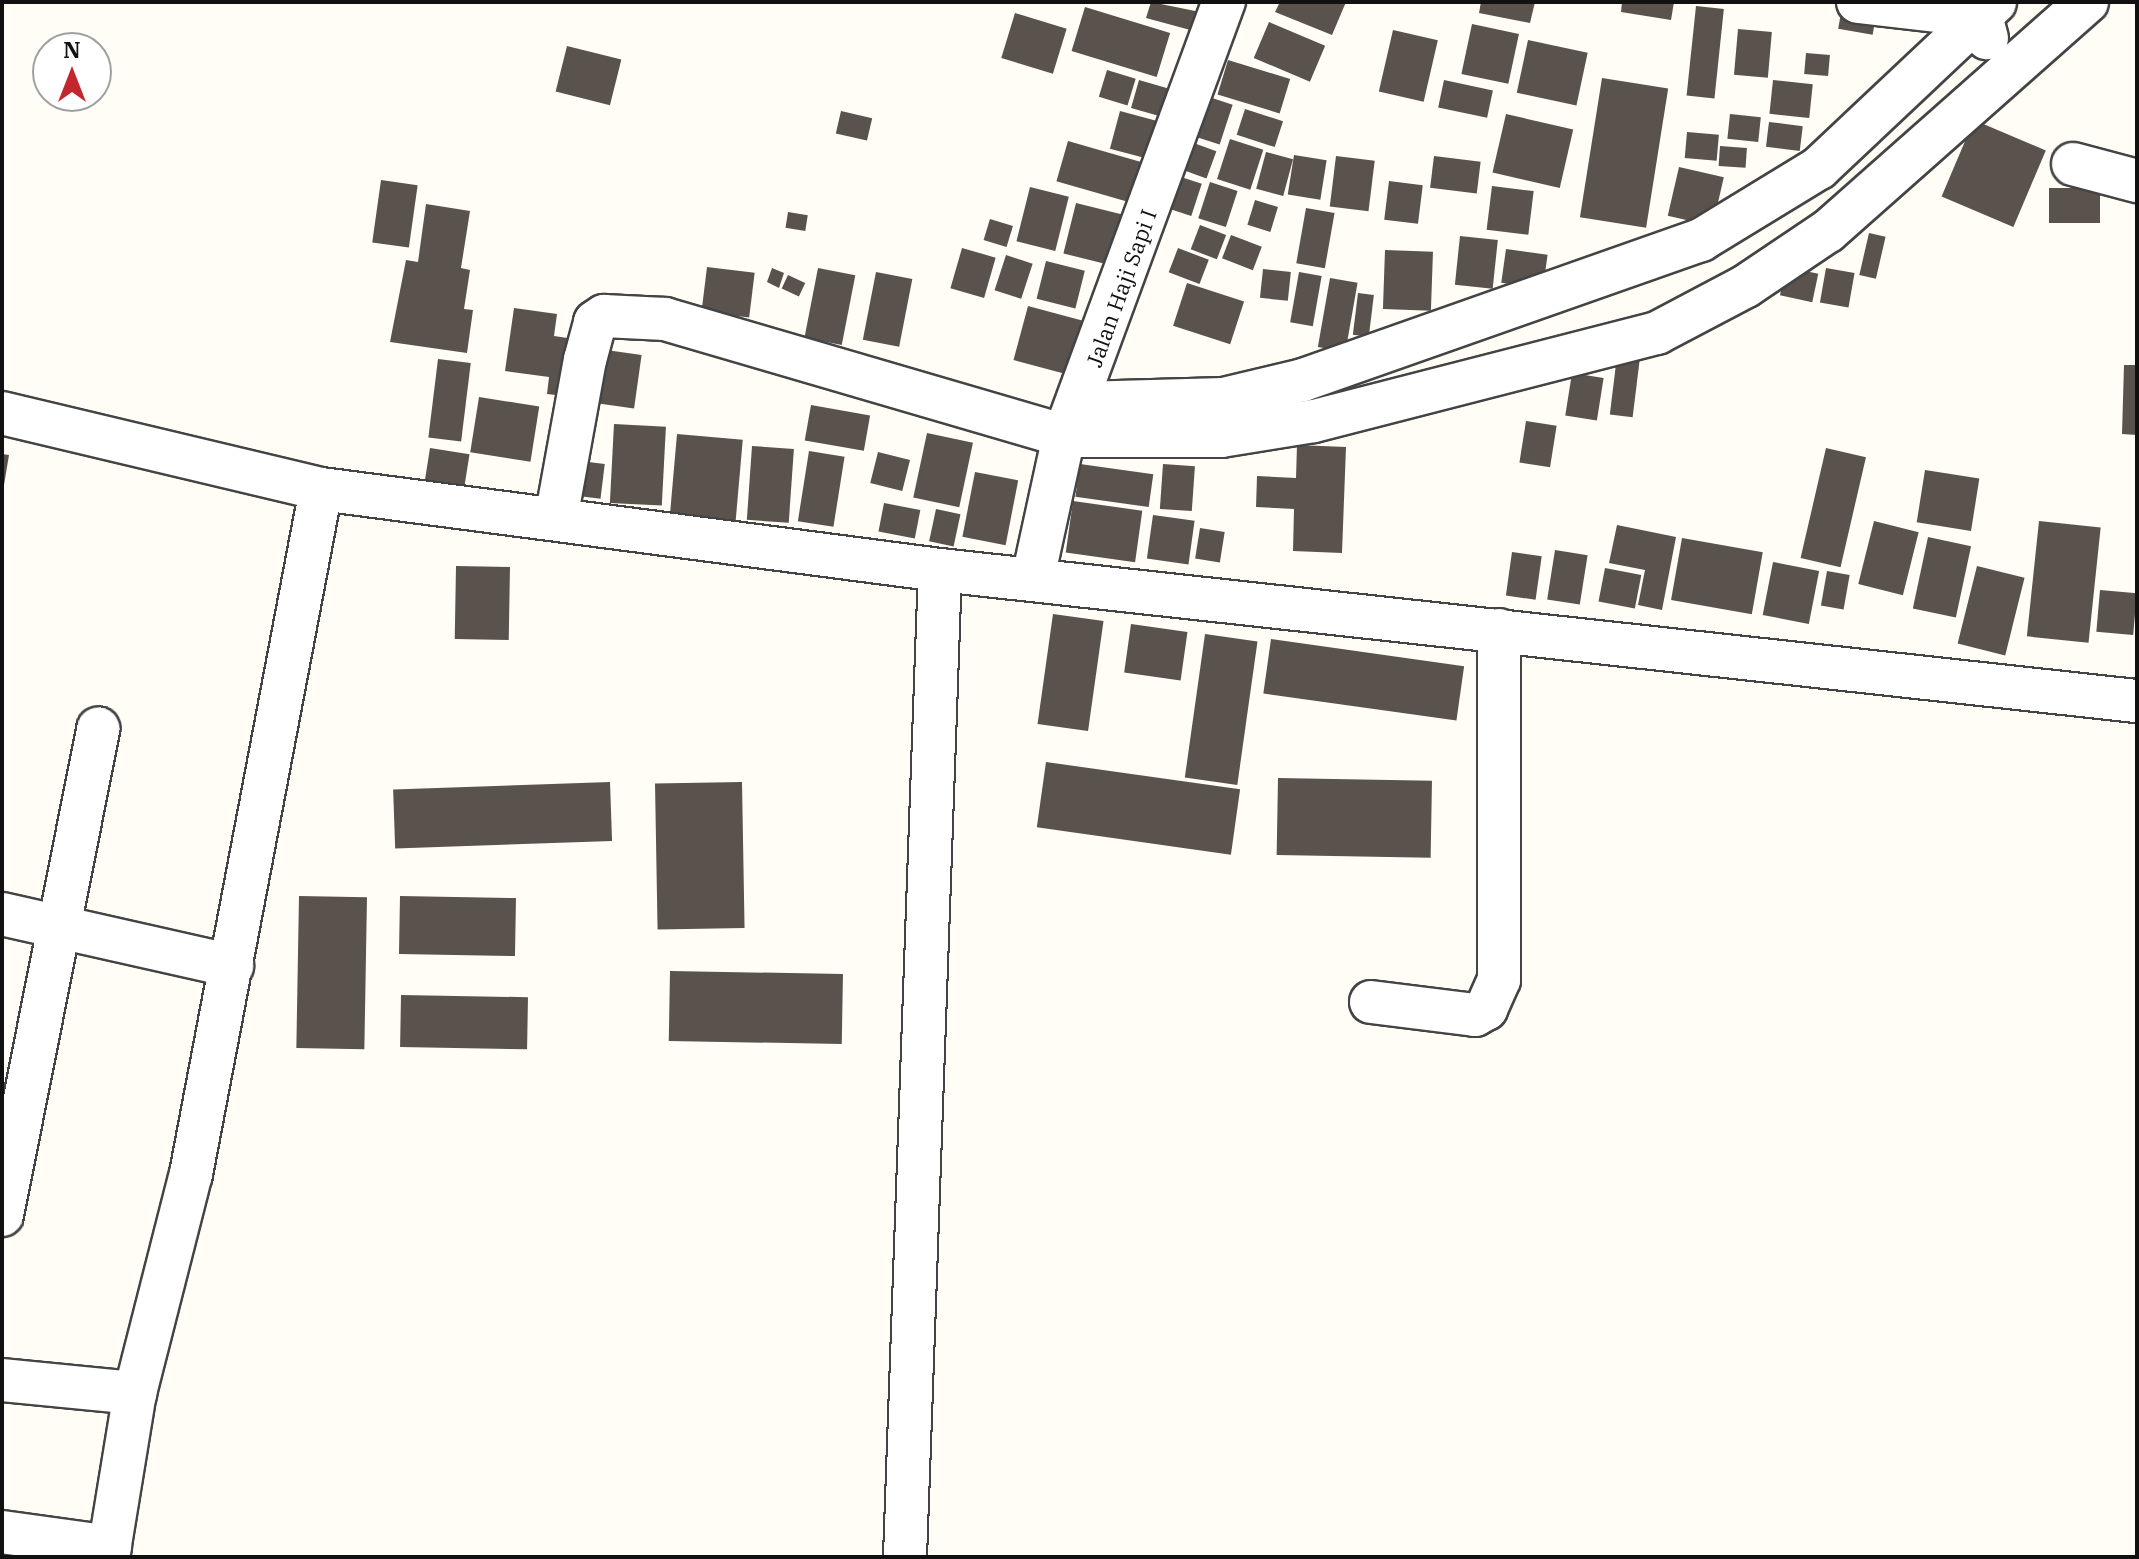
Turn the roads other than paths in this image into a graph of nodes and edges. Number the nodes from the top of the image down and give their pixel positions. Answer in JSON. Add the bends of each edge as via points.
{"nodes":[{"id":1,"x":1224,"y":2,"type":"edge"},
{"id":2,"x":1858,"y":2,"type":"edge"},
{"id":3,"x":2087,"y":2,"type":"edge"},
{"id":4,"x":1988,"y":9,"type":"edge"},
{"id":5,"x":2000,"y":79,"type":"junction"},
{"id":6,"x":2073,"y":164,"type":"dead end"},
{"id":7,"x":2137,"y":181,"type":"edge"},
{"id":8,"x":2,"y":413,"type":"edge"},
{"id":9,"x":1072,"y":420,"type":"junction"},
{"id":10,"x":321,"y":489,"type":"junction"},
{"id":11,"x":556,"y":519,"type":"junction"},
{"id":12,"x":940,"y":570,"type":"junction"},
{"id":13,"x":1033,"y":578,"type":"junction"},
{"id":14,"x":1499,"y":630,"type":"junction"},
{"id":15,"x":2137,"y":701,"type":"edge"},
{"id":16,"x":98,"y":728,"type":"dead end"},
{"id":17,"x":2,"y":914,"type":"edge"},
{"id":18,"x":59,"y":924,"type":"junction"},
{"id":19,"x":232,"y":966,"type":"junction"},
{"id":20,"x":1371,"y":1002,"type":"dead end"},
{"id":21,"x":16,"y":1071,"type":"edge"},
{"id":22,"x":2,"y":1215,"type":"edge"},
{"id":23,"x":2,"y":1380,"type":"edge"},
{"id":24,"x":135,"y":1393,"type":"junction"},
{"id":25,"x":2,"y":1532,"type":"edge"},
{"id":26,"x":109,"y":1552,"type":"edge"},
{"id":27,"x":905,"y":1557,"type":"edge"}],
"edges":[{"from":1,"to":9,"type":"street","name":"Jalan Haji Sapi I"},
{"from":2,"to":4,"type":"street"},
{"from":3,"to":5,"type":"street"},
{"from":4,"to":5,"type":"street"},
{"from":4,"to":9,"type":"street","via":[[1819,168],[1701,240],[1303,380],[1224,399]]},
{"from":5,"to":9,"type":"street","via":[[1828,231],[1657,333],[1314,421],[1221,436]]},
{"from":6,"to":7,"type":"street"},
{"from":8,"to":10,"type":"street"},
{"from":9,"to":11,"type":"street","via":[[665,319],[614,314],[595,322]]},
{"from":9,"to":13,"type":"street","name":"Jalan Haji Sapi I"},
{"from":10,"to":11,"type":"street"},
{"from":10,"to":19,"type":"street"},
{"from":11,"to":12,"type":"street"},
{"from":12,"to":13,"type":"street"},
{"from":12,"to":27,"type":"street"},
{"from":13,"to":14,"type":"street"},
{"from":14,"to":15,"type":"street"},
{"from":14,"to":20,"type":"street","via":[[1499,980],[1486,1009],[1475,1015]]},
{"from":16,"to":18,"type":"street"},
{"from":17,"to":18,"type":"street"},
{"from":18,"to":19,"type":"street"},
{"from":18,"to":21,"type":"street"},
{"from":19,"to":24,"type":"street","via":[[191,1174]]},
{"from":21,"to":22,"type":"street"},
{"from":23,"to":24,"type":"street"},
{"from":24,"to":26,"type":"street"},
{"from":25,"to":26,"type":"street"}]}
